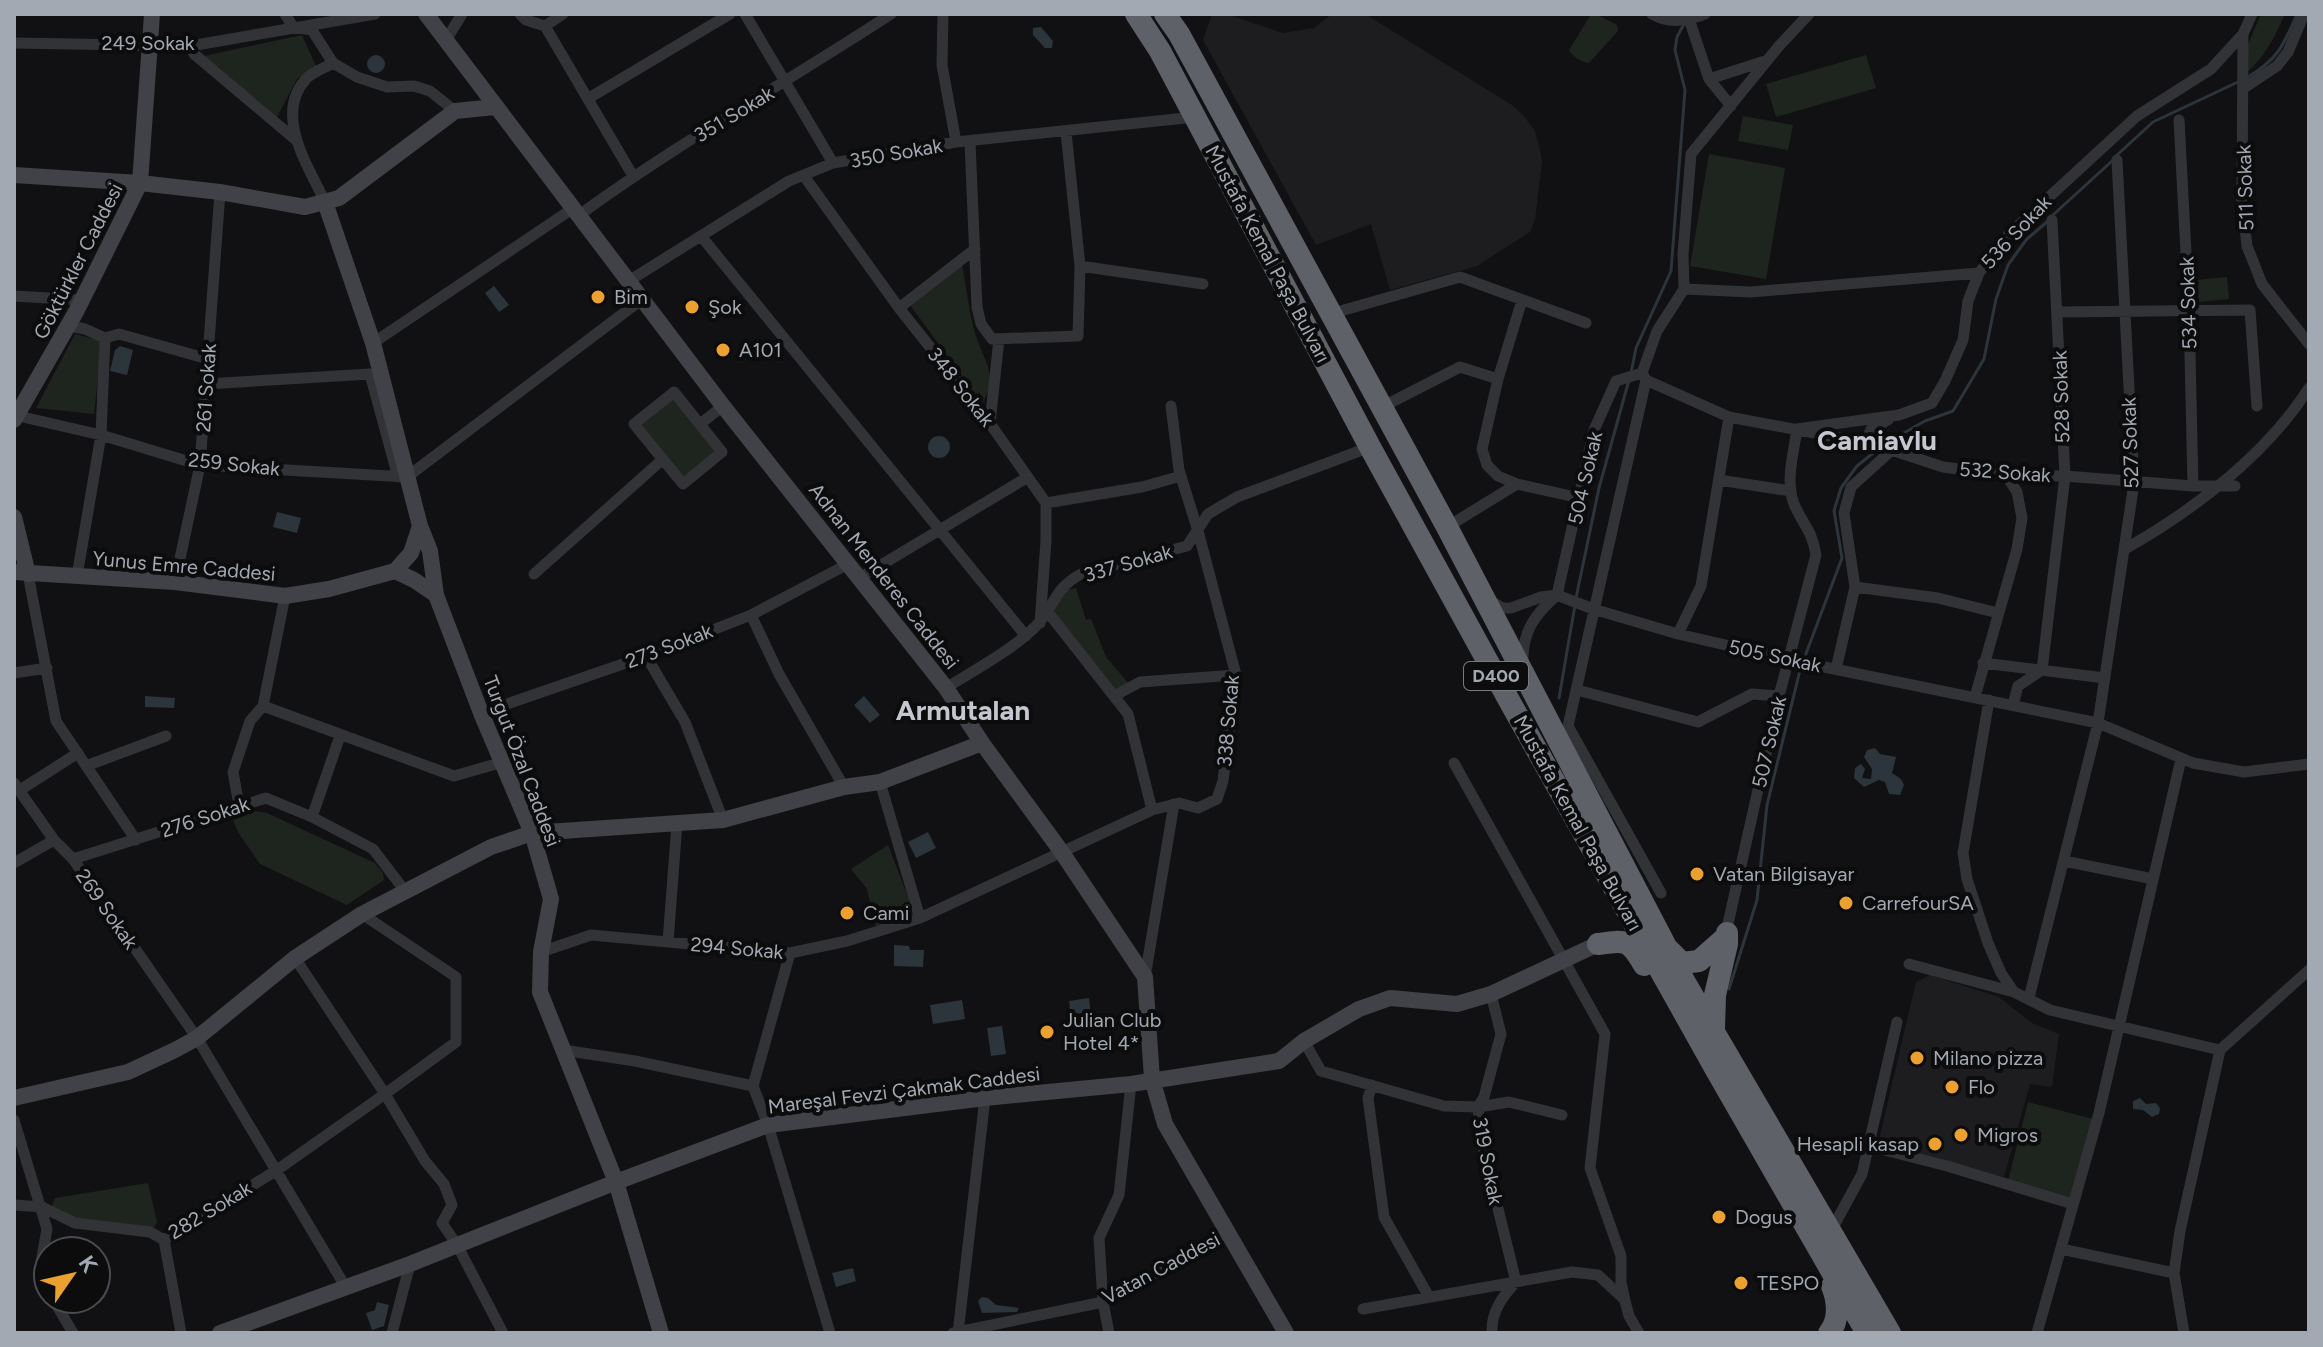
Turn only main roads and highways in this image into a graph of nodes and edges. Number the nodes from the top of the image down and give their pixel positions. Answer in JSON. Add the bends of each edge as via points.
{"nodes":[{"id":1,"x":1136,"y":14,"type":"edge"},
{"id":2,"x":1165,"y":14,"type":"edge"},
{"id":3,"x":1181,"y":24,"type":"edge"},
{"id":4,"x":1558,"y":788,"type":"junction"},
{"id":5,"x":1667,"y":947,"type":"junction"},
{"id":6,"x":1676,"y":982,"type":"junction"},
{"id":7,"x":1714,"y":1035,"type":"junction"},
{"id":8,"x":1715,"y":1068,"type":"junction"},
{"id":9,"x":1820,"y":1232,"type":"junction"},
{"id":10,"x":1878,"y":1331,"type":"edge"},
{"id":11,"x":1829,"y":1333,"type":"edge"}],
"edges":[{"from":1,"to":4,"type":"highway","name":"Mustafa Kemal Paşa Bulvarı","number":"D400"},
{"from":2,"to":3,"type":"highway","name":"Mustafa Kemal Paşa Bulvarı","number":"D400"},
{"from":3,"to":5,"type":"highway","name":"Mustafa Kemal Paşa Bulvarı","number":"D400"},
{"from":4,"to":6,"type":"highway","name":"Mustafa Kemal Paşa Bulvarı","number":"D400"},
{"from":4,"to":8,"type":"highway","via":[[1619,911],[1619,921],[1598,944],[1621,941],[1633,946]]},
{"from":5,"to":6,"type":"highway","name":"Mustafa Kemal Paşa Bulvarı","number":"D400"},
{"from":5,"to":7,"type":"highway","via":[[1682,963],[1691,963],[1726,936]]},
{"from":6,"to":7,"type":"highway","name":"Mustafa Kemal Paşa Bulvarı","number":"D400"},
{"from":6,"to":8,"type":"highway","name":"Mustafa Kemal Paşa Bulvarı","number":"D400"},
{"from":7,"to":9,"type":"highway","name":"Mustafa Kemal Paşa Bulvarı","number":"D400"},
{"from":8,"to":9,"type":"highway","name":"Mustafa Kemal Paşa Bulvarı","number":"D400"},
{"from":9,"to":10,"type":"highway","name":"Mustafa Kemal Paşa Bulvarı","number":"D400"},
{"from":9,"to":11,"type":"highway","via":[[1837,1310]]}]}
